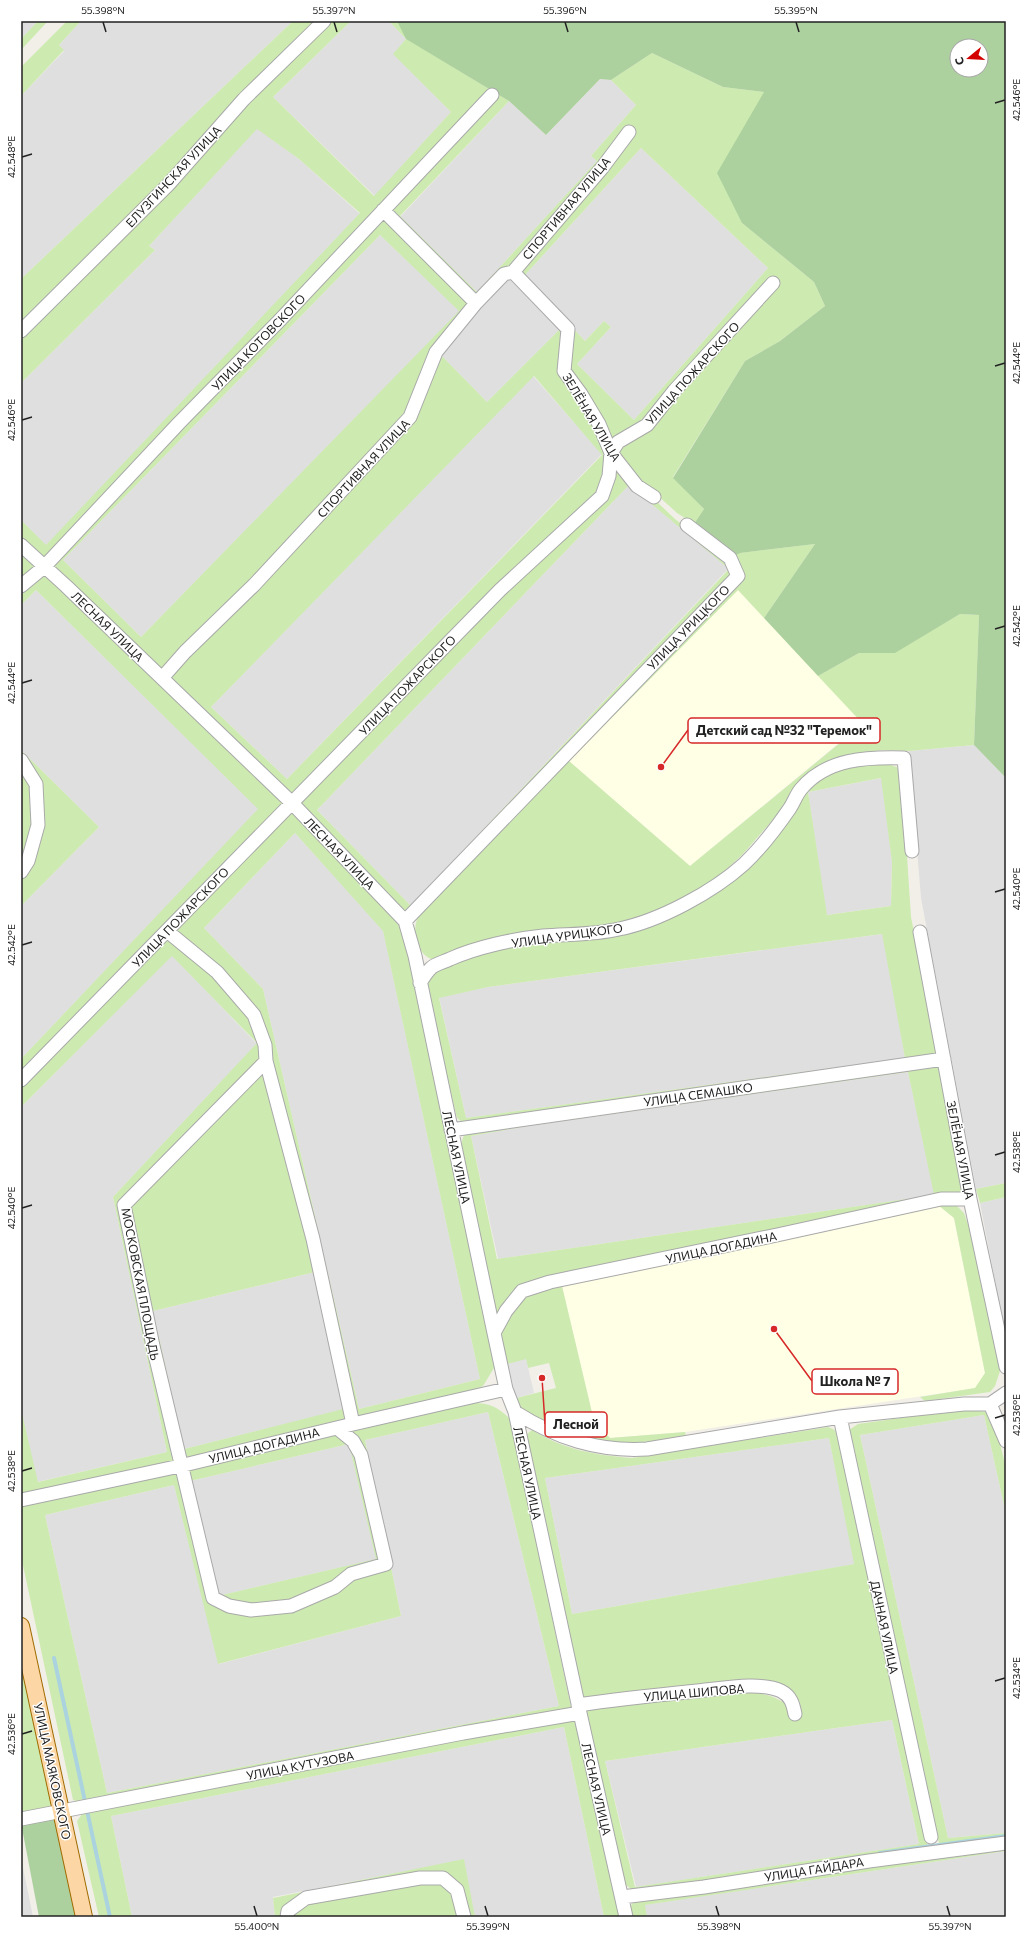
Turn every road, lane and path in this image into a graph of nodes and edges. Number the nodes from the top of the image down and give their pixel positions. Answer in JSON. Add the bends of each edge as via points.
{"nodes":[{"id":1,"x":324,"y":21,"type":"edge"},
{"id":2,"x":492,"y":95,"type":"dead end"},
{"id":3,"x":629,"y":132,"type":"dead end"},
{"id":4,"x":383,"y":210,"type":"junction"},
{"id":5,"x":513,"y":272,"type":"junction"},
{"id":6,"x":772,"y":283,"type":"dead end"},
{"id":7,"x":476,"y":303,"type":"junction"},
{"id":8,"x":21,"y":331,"type":"edge"},
{"id":9,"x":612,"y":453,"type":"junction"},
{"id":10,"x":654,"y":497,"type":"dead end"},
{"id":11,"x":687,"y":525,"type":"dead end"},
{"id":12,"x":21,"y":545,"type":"edge"},
{"id":13,"x":44,"y":567,"type":"junction"},
{"id":14,"x":21,"y":586,"type":"edge"},
{"id":15,"x":162,"y":678,"type":"junction"},
{"id":16,"x":21,"y":760,"type":"edge"},
{"id":17,"x":292,"y":802,"type":"junction"},
{"id":18,"x":912,"y":851,"type":"dead end"},
{"id":19,"x":21,"y":872,"type":"edge"},
{"id":20,"x":405,"y":920,"type":"junction"},
{"id":21,"x":167,"y":931,"type":"junction"},
{"id":22,"x":920,"y":932,"type":"dead end"},
{"id":23,"x":415,"y":956,"type":"junction"},
{"id":24,"x":431,"y":968,"type":"junction"},
{"id":25,"x":420,"y":983,"type":"junction"},
{"id":26,"x":944,"y":1058,"type":"junction"},
{"id":27,"x":266,"y":1062,"type":"junction"},
{"id":28,"x":21,"y":1080,"type":"edge"},
{"id":29,"x":452,"y":1130,"type":"junction"},
{"id":30,"x":970,"y":1199,"type":"junction"},
{"id":31,"x":494,"y":1333,"type":"junction"},
{"id":32,"x":1006,"y":1367,"type":"edge"},
{"id":33,"x":506,"y":1389,"type":"junction"},
{"id":34,"x":1006,"y":1393,"type":"edge"},
{"id":35,"x":990,"y":1404,"type":"junction"},
{"id":36,"x":515,"y":1412,"type":"junction"},
{"id":37,"x":840,"y":1417,"type":"junction"},
{"id":38,"x":353,"y":1424,"type":"junction"},
{"id":39,"x":337,"y":1428,"type":"junction"},
{"id":40,"x":1006,"y":1441,"type":"edge"},
{"id":41,"x":180,"y":1466,"type":"junction"},
{"id":42,"x":21,"y":1500,"type":"edge"},
{"id":43,"x":21,"y":1626,"type":"edge"},
{"id":44,"x":579,"y":1709,"type":"junction"},
{"id":45,"x":795,"y":1714,"type":"dead end"},
{"id":46,"x":62,"y":1811,"type":"junction"},
{"id":47,"x":21,"y":1819,"type":"edge"},
{"id":48,"x":931,"y":1837,"type":"dead end"},
{"id":49,"x":1006,"y":1842,"type":"edge"},
{"id":50,"x":622,"y":1896,"type":"junction"},
{"id":51,"x":84,"y":1917,"type":"edge"},
{"id":52,"x":288,"y":1917,"type":"edge"},
{"id":53,"x":464,"y":1917,"type":"edge"},
{"id":54,"x":626,"y":1917,"type":"edge"}],
"edges":[{"from":1,"to":8,"type":"street","name":"ЕЛУЗГИНСКАЯ УЛИЦА","via":[[244,99],[168,185]]},
{"from":2,"to":4,"type":"street","name":"УЛИЦА КОТОВСКОГО"},
{"from":3,"to":5,"type":"street","name":"СПОРТИВНАЯ УЛИЦА","via":[[602,168]]},
{"from":4,"to":7,"type":"street"},
{"from":4,"to":13,"type":"street","name":"УЛИЦА КОТОВСКОГО"},
{"from":5,"to":7,"type":"street","name":"СПОРТИВНАЯ УЛИЦА","via":[[504,274]]},
{"from":5,"to":9,"type":"street","name":"ЗЕЛЁНАЯ УЛИЦА","via":[[568,329],[564,371],[600,424]]},
{"from":6,"to":9,"type":"street","name":"УЛИЦА ПОЖАРСКОГО","via":[[674,391],[647,425],[618,442]]},
{"from":7,"to":15,"type":"street","name":"СПОРТИВНАЯ УЛИЦА","via":[[436,352],[410,417],[254,585]]},
{"from":9,"to":10,"type":"street","name":"ЗЕЛЁНАЯ УЛИЦА","via":[[637,486]]},
{"from":9,"to":17,"type":"street","name":"УЛИЦА ПОЖАРСКОГО","via":[[609,476],[602,496],[500,590]]},
{"from":11,"to":20,"type":"street","name":"УЛИЦА УРИЦКОГО","via":[[730,558],[738,576]]},
{"from":12,"to":13,"type":"street","name":"ЛЕСНАЯ УЛИЦА"},
{"from":13,"to":14,"type":"street","name":"УЛИЦА КОТОВСКОГО"},
{"from":13,"to":15,"type":"street","name":"ЛЕСНАЯ УЛИЦА"},
{"from":15,"to":17,"type":"street","name":"ЛЕСНАЯ УЛИЦА"},
{"from":16,"to":19,"type":"street","via":[[36,784],[38,825],[28,861]]},
{"from":17,"to":20,"type":"street","name":"ЛЕСНАЯ УЛИЦА"},
{"from":17,"to":21,"type":"street","name":"УЛИЦА ПОЖАРСКОГО"},
{"from":18,"to":24,"type":"street","name":"УЛИЦА УРИЦКОГО","via":[[904,758],[860,758],[831,767],[814,777],[800,790],[790,808],[744,863],[715,887],[682,904],[619,929],[542,936],[485,947]]},
{"from":20,"to":23,"type":"street","name":"ЛЕСНАЯ УЛИЦА"},
{"from":21,"to":27,"type":"street","via":[[217,972],[254,1016],[265,1045]]},
{"from":21,"to":28,"type":"street","name":"УЛИЦА ПОЖАРСКОГО"},
{"from":22,"to":26,"type":"street","name":"ЗЕЛЁНАЯ УЛИЦА"},
{"from":23,"to":24,"type":"street"},
{"from":23,"to":25,"type":"street","name":"ЛЕСНАЯ УЛИЦА"},
{"from":24,"to":25,"type":"street","name":"УЛИЦА УРИЦКОГО"},
{"from":25,"to":29,"type":"street","name":"ЛЕСНАЯ УЛИЦА"},
{"from":26,"to":29,"type":"street","name":"УЛИЦА СЕМАШКО"},
{"from":26,"to":30,"type":"street","name":"ЗЕЛЁНАЯ УЛИЦА"},
{"from":27,"to":38,"type":"street","via":[[313,1239]]},
{"from":27,"to":41,"type":"street","name":"МОСКОВСКАЯ ПЛОЩАДЬ","via":[[124,1205],[152,1346]]},
{"from":29,"to":31,"type":"street","name":"ЛЕСНАЯ УЛИЦА"},
{"from":30,"to":31,"type":"street","name":"УЛИЦА ДОГАДИНА","via":[[941,1199],[550,1282],[522,1291],[506,1311]]},
{"from":30,"to":32,"type":"street","name":"ЗЕЛЁНАЯ УЛИЦА"},
{"from":31,"to":33,"type":"street","name":"ЛЕСНАЯ УЛИЦА"},
{"from":33,"to":36,"type":"street","name":"ЛЕСНАЯ УЛИЦА"},
{"from":33,"to":38,"type":"street","name":"УЛИЦА ДОГАДИНА"},
{"from":34,"to":35,"type":"street"},
{"from":35,"to":37,"type":"street","via":[[964,1404]]},
{"from":35,"to":40,"type":"street"},
{"from":36,"to":37,"type":"street","via":[[532,1423],[568,1439],[601,1448],[631,1450]]},
{"from":36,"to":44,"type":"street","name":"ЛЕСНАЯ УЛИЦА"},
{"from":37,"to":48,"type":"street","name":"ДАЧНАЯ УЛИЦА"},
{"from":38,"to":39,"type":"street","name":"УЛИЦА ДОГАДИНА"},
{"from":39,"to":41,"type":"street","name":"УЛИЦА ДОГАДИНА"},
{"from":39,"to":41,"type":"street","via":[[353,1441],[361,1455],[386,1564],[351,1574],[335,1587],[291,1606],[251,1610],[229,1606],[213,1598]]},
{"from":41,"to":42,"type":"street","name":"УЛИЦА ДОГАДИНА"},
{"from":43,"to":46,"type":"main road","name":"УЛИЦА МАЯКОВСКОГО"},
{"from":44,"to":45,"type":"street","name":"УЛИЦА ШИПОВА","via":[[635,1697],[764,1687],[782,1692],[792,1699]]},
{"from":44,"to":46,"type":"street","name":"УЛИЦА КУТУЗОВА","via":[[336,1759]]},
{"from":44,"to":50,"type":"street","name":"ЛЕСНАЯ УЛИЦА"},
{"from":46,"to":47,"type":"street","name":"УЛИЦА КУТУЗОВА"},
{"from":46,"to":51,"type":"main road","name":"УЛИЦА МАЯКОВСКОГО"},
{"from":49,"to":50,"type":"street","name":"УЛИЦА ГАЙДАРА","via":[[704,1887]]},
{"from":50,"to":54,"type":"street","name":"ЛЕСНАЯ УЛИЦА"},
{"from":52,"to":53,"type":"street","via":[[288,1911],[306,1898],[420,1878],[442,1878],[457,1890]]}]}
